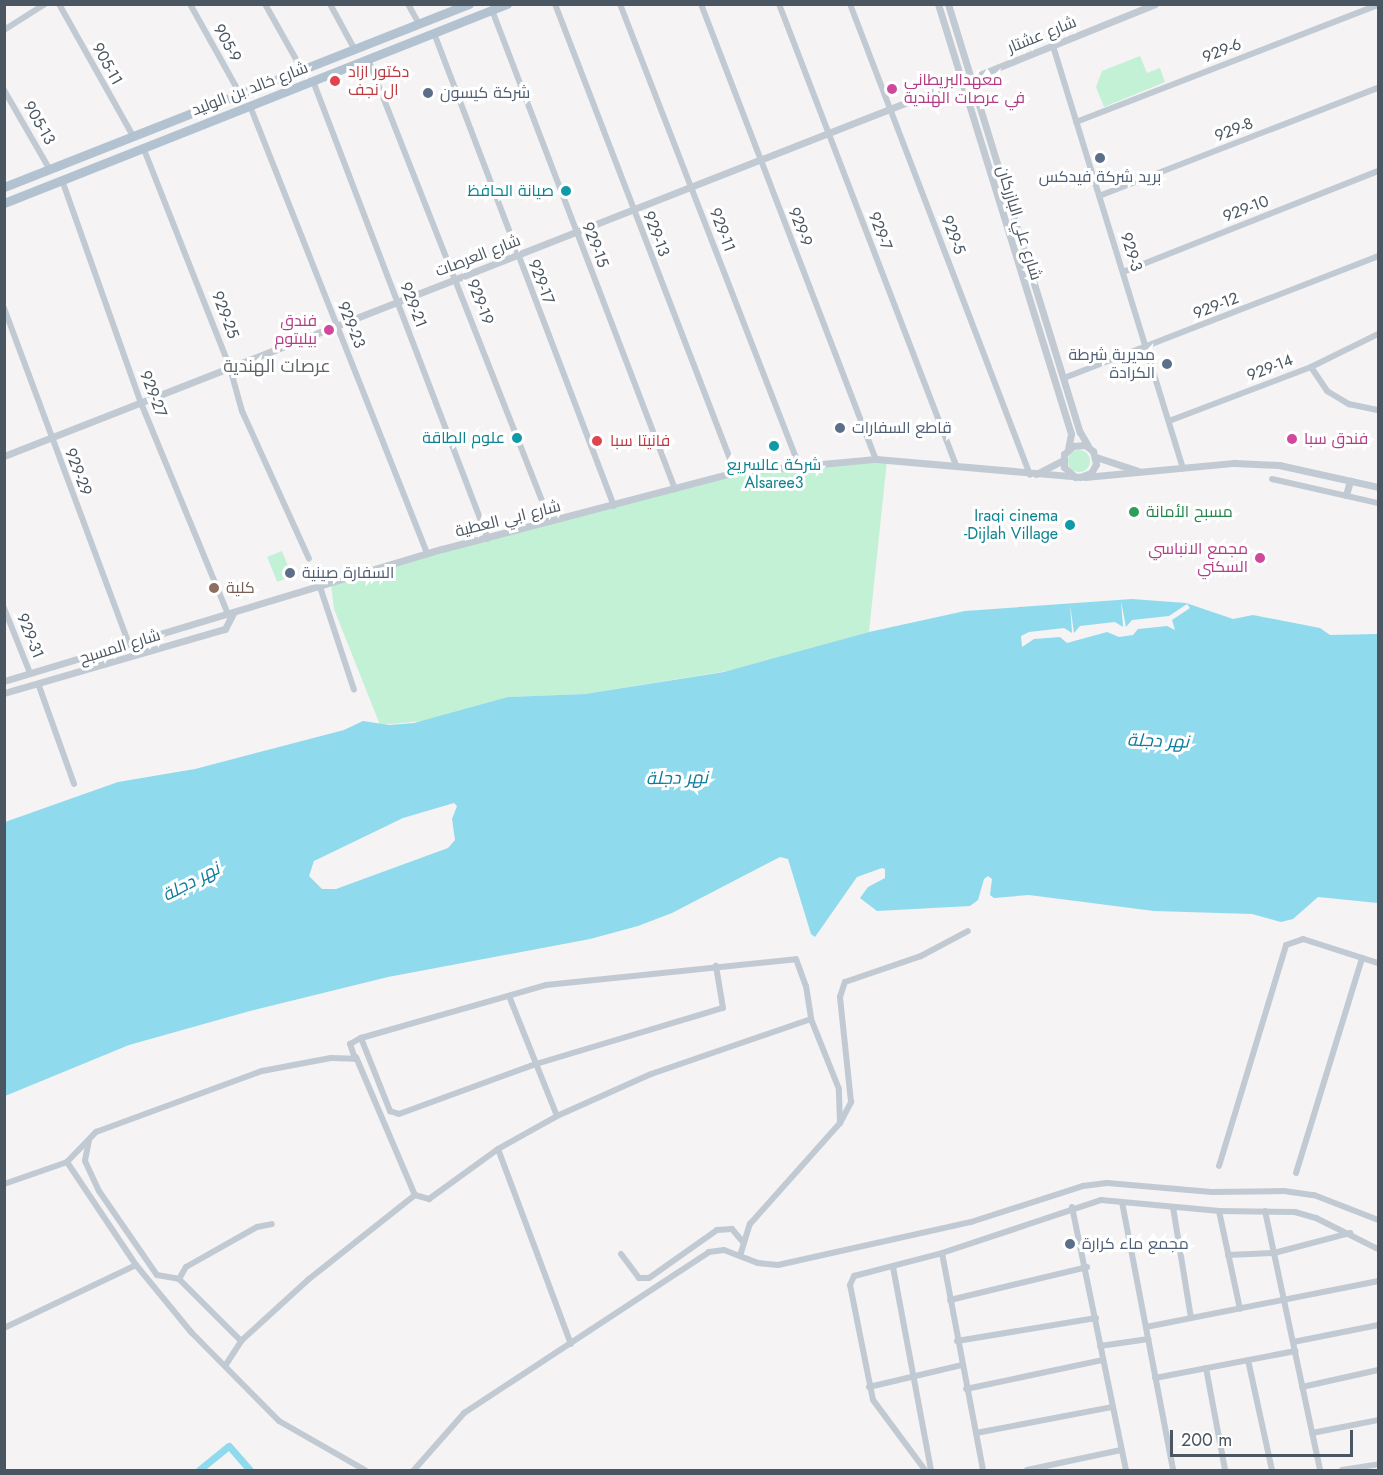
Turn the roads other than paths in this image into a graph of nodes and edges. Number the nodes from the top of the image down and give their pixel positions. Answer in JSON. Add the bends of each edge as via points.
{"nodes":[{"id":1,"x":45,"y":4,"type":"edge"},
{"id":2,"x":59,"y":4,"type":"edge"},
{"id":3,"x":190,"y":4,"type":"edge"},
{"id":4,"x":265,"y":4,"type":"edge"},
{"id":5,"x":330,"y":4,"type":"edge"},
{"id":6,"x":408,"y":4,"type":"edge"},
{"id":7,"x":469,"y":4,"type":"edge"},
{"id":8,"x":507,"y":4,"type":"edge"},
{"id":9,"x":555,"y":4,"type":"edge"},
{"id":10,"x":620,"y":4,"type":"edge"},
{"id":11,"x":700,"y":4,"type":"edge"},
{"id":12,"x":779,"y":4,"type":"edge"},
{"id":13,"x":850,"y":4,"type":"edge"},
{"id":14,"x":938,"y":4,"type":"edge"},
{"id":15,"x":948,"y":4,"type":"edge"},
{"id":16,"x":1155,"y":4,"type":"edge"},
{"id":17,"x":1378,"y":5,"type":"edge"},
{"id":18,"x":492,"y":10,"type":"junction"},
{"id":19,"x":419,"y":24,"type":"junction"},
{"id":20,"x":4,"y":30,"type":"edge"},
{"id":21,"x":434,"y":33,"type":"junction"},
{"id":22,"x":1053,"y":45,"type":"junction"},
{"id":23,"x":355,"y":50,"type":"junction"},
{"id":24,"x":368,"y":59,"type":"junction"},
{"id":25,"x":302,"y":70,"type":"junction"},
{"id":26,"x":972,"y":78,"type":"junction"},
{"id":27,"x":313,"y":81,"type":"junction"},
{"id":28,"x":961,"y":81,"type":"junction"},
{"id":29,"x":1378,"y":88,"type":"edge"},
{"id":30,"x":4,"y":90,"type":"edge"},
{"id":31,"x":240,"y":94,"type":"junction"},
{"id":32,"x":250,"y":106,"type":"junction"},
{"id":33,"x":890,"y":110,"type":"junction"},
{"id":34,"x":1076,"y":122,"type":"junction"},
{"id":35,"x":828,"y":134,"type":"junction"},
{"id":36,"x":133,"y":136,"type":"junction"},
{"id":37,"x":143,"y":147,"type":"junction"},
{"id":38,"x":759,"y":161,"type":"junction"},
{"id":39,"x":50,"y":170,"type":"junction"},
{"id":40,"x":1378,"y":171,"type":"edge"},
{"id":41,"x":62,"y":180,"type":"junction"},
{"id":42,"x":6,"y":185,"type":"edge"},
{"id":43,"x":692,"y":188,"type":"junction"},
{"id":44,"x":1099,"y":196,"type":"junction"},
{"id":45,"x":4,"y":203,"type":"edge"},
{"id":46,"x":633,"y":211,"type":"junction"},
{"id":47,"x":575,"y":233,"type":"junction"},
{"id":48,"x":516,"y":256,"type":"junction"},
{"id":49,"x":1378,"y":256,"type":"edge"},
{"id":50,"x":1123,"y":272,"type":"junction"},
{"id":51,"x":457,"y":279,"type":"junction"},
{"id":52,"x":397,"y":303,"type":"junction"},
{"id":53,"x":4,"y":308,"type":"edge"},
{"id":54,"x":337,"y":326,"type":"junction"},
{"id":55,"x":1378,"y":334,"type":"edge"},
{"id":56,"x":1147,"y":347,"type":"junction"},
{"id":57,"x":1311,"y":367,"type":"junction"},
{"id":58,"x":231,"y":368,"type":"junction"},
{"id":59,"x":1064,"y":378,"type":"junction"},
{"id":60,"x":141,"y":403,"type":"junction"},
{"id":61,"x":1378,"y":410,"type":"edge"},
{"id":62,"x":1169,"y":422,"type":"junction"},
{"id":63,"x":51,"y":438,"type":"junction"},
{"id":64,"x":1088,"y":447,"type":"junction"},
{"id":65,"x":1067,"y":449,"type":"junction"},
{"id":66,"x":4,"y":456,"type":"edge"},
{"id":67,"x":1096,"y":458,"type":"junction"},
{"id":68,"x":876,"y":459,"type":"junction"},
{"id":69,"x":1063,"y":460,"type":"junction"},
{"id":70,"x":799,"y":466,"type":"junction"},
{"id":71,"x":957,"y":467,"type":"junction"},
{"id":72,"x":1183,"y":468,"type":"junction"},
{"id":73,"x":735,"y":472,"type":"junction"},
{"id":74,"x":1146,"y":473,"type":"junction"},
{"id":75,"x":1030,"y":475,"type":"junction"},
{"id":76,"x":1079,"y":477,"type":"junction"},
{"id":77,"x":1272,"y":479,"type":"dead end"},
{"id":78,"x":1350,"y":481,"type":"junction"},
{"id":79,"x":1378,"y":487,"type":"edge"},
{"id":80,"x":675,"y":489,"type":"junction"},
{"id":81,"x":1346,"y":495,"type":"junction"},
{"id":82,"x":1378,"y":503,"type":"edge"},
{"id":83,"x":614,"y":506,"type":"junction"},
{"id":84,"x":550,"y":522,"type":"junction"},
{"id":85,"x":488,"y":539,"type":"junction"},
{"id":86,"x":427,"y":554,"type":"junction"},
{"id":87,"x":309,"y":559,"type":"dead end"},
{"id":88,"x":320,"y":587,"type":"junction"},
{"id":89,"x":4,"y":608,"type":"edge"},
{"id":90,"x":231,"y":613,"type":"junction"},
{"id":91,"x":129,"y":644,"type":"junction"},
{"id":92,"x":30,"y":673,"type":"junction"},
{"id":93,"x":4,"y":681,"type":"edge"},
{"id":94,"x":39,"y":687,"type":"junction"},
{"id":95,"x":354,"y":690,"type":"dead end"},
{"id":96,"x":4,"y":693,"type":"edge"},
{"id":97,"x":74,"y":784,"type":"dead end"},
{"id":98,"x":968,"y":931,"type":"dead end"},
{"id":99,"x":1362,"y":958,"type":"junction"},
{"id":100,"x":1378,"y":963,"type":"edge"},
{"id":101,"x":716,"y":966,"type":"junction"},
{"id":102,"x":509,"y":996,"type":"junction"},
{"id":103,"x":811,"y":1019,"type":"junction"},
{"id":104,"x":361,"y":1038,"type":"junction"},
{"id":105,"x":356,"y":1057,"type":"junction"},
{"id":106,"x":536,"y":1064,"type":"junction"},
{"id":107,"x":557,"y":1116,"type":"junction"},
{"id":108,"x":840,"y":1123,"type":"junction"},
{"id":109,"x":89,"y":1139,"type":"junction"},
{"id":110,"x":498,"y":1149,"type":"junction"},
{"id":111,"x":67,"y":1162,"type":"junction"},
{"id":112,"x":1219,"y":1166,"type":"dead end"},
{"id":113,"x":1296,"y":1173,"type":"dead end"},
{"id":114,"x":4,"y":1184,"type":"edge"},
{"id":115,"x":415,"y":1195,"type":"junction"},
{"id":116,"x":1122,"y":1202,"type":"junction"},
{"id":117,"x":1072,"y":1207,"type":"junction"},
{"id":118,"x":1173,"y":1207,"type":"junction"},
{"id":119,"x":1219,"y":1211,"type":"junction"},
{"id":120,"x":1265,"y":1211,"type":"junction"},
{"id":121,"x":1378,"y":1220,"type":"edge"},
{"id":122,"x":272,"y":1224,"type":"dead end"},
{"id":123,"x":1350,"y":1233,"type":"junction"},
{"id":124,"x":743,"y":1242,"type":"junction"},
{"id":125,"x":1378,"y":1249,"type":"edge"},
{"id":126,"x":942,"y":1253,"type":"junction"},
{"id":127,"x":621,"y":1254,"type":"dead end"},
{"id":128,"x":1274,"y":1254,"type":"junction"},
{"id":129,"x":1228,"y":1255,"type":"junction"},
{"id":130,"x":740,"y":1256,"type":"junction"},
{"id":131,"x":136,"y":1265,"type":"junction"},
{"id":132,"x":893,"y":1267,"type":"junction"},
{"id":133,"x":1087,"y":1267,"type":"junction"},
{"id":134,"x":179,"y":1279,"type":"junction"},
{"id":135,"x":1378,"y":1281,"type":"edge"},
{"id":136,"x":950,"y":1299,"type":"junction"},
{"id":137,"x":1284,"y":1300,"type":"junction"},
{"id":138,"x":1240,"y":1308,"type":"junction"},
{"id":139,"x":1096,"y":1318,"type":"junction"},
{"id":140,"x":1191,"y":1318,"type":"junction"},
{"id":141,"x":1378,"y":1325,"type":"edge"},
{"id":142,"x":1146,"y":1327,"type":"junction"},
{"id":143,"x":4,"y":1328,"type":"edge"},
{"id":144,"x":1148,"y":1339,"type":"junction"},
{"id":145,"x":241,"y":1341,"type":"junction"},
{"id":146,"x":957,"y":1341,"type":"junction"},
{"id":147,"x":1293,"y":1342,"type":"junction"},
{"id":148,"x":572,"y":1344,"type":"junction"},
{"id":149,"x":1100,"y":1346,"type":"junction"},
{"id":150,"x":1295,"y":1351,"type":"junction"},
{"id":151,"x":1102,"y":1360,"type":"junction"},
{"id":152,"x":1248,"y":1360,"type":"junction"},
{"id":153,"x":962,"y":1365,"type":"junction"},
{"id":154,"x":225,"y":1366,"type":"junction"},
{"id":155,"x":1206,"y":1368,"type":"junction"},
{"id":156,"x":1378,"y":1370,"type":"edge"},
{"id":157,"x":914,"y":1376,"type":"junction"},
{"id":158,"x":1155,"y":1378,"type":"junction"},
{"id":159,"x":869,"y":1387,"type":"junction"},
{"id":160,"x":1302,"y":1387,"type":"junction"},
{"id":161,"x":966,"y":1389,"type":"junction"},
{"id":162,"x":1112,"y":1407,"type":"junction"},
{"id":163,"x":1378,"y":1420,"type":"edge"},
{"id":164,"x":976,"y":1433,"type":"junction"},
{"id":165,"x":1312,"y":1433,"type":"junction"},
{"id":166,"x":1121,"y":1450,"type":"junction"},
{"id":167,"x":1378,"y":1464,"type":"edge"},
{"id":168,"x":365,"y":1470,"type":"edge"},
{"id":169,"x":414,"y":1470,"type":"edge"},
{"id":170,"x":925,"y":1470,"type":"edge"},
{"id":171,"x":932,"y":1470,"type":"edge"},
{"id":172,"x":983,"y":1470,"type":"edge"},
{"id":173,"x":1027,"y":1470,"type":"edge"},
{"id":174,"x":1126,"y":1470,"type":"edge"},
{"id":175,"x":1173,"y":1470,"type":"edge"},
{"id":176,"x":1225,"y":1470,"type":"edge"},
{"id":177,"x":1272,"y":1470,"type":"edge"},
{"id":178,"x":1320,"y":1470,"type":"edge"},
{"id":179,"x":1342,"y":1470,"type":"edge"}],
"edges":[{"from":1,"to":20,"type":"street"},
{"from":2,"to":36,"type":"street","name":"905-11"},
{"from":3,"to":31,"type":"street","name":"905-9"},
{"from":4,"to":25,"type":"street"},
{"from":5,"to":23,"type":"street"},
{"from":6,"to":19,"type":"street"},
{"from":7,"to":19,"type":"main road","name":"شارع خالد بن الوليد"},
{"from":8,"to":18,"type":"main road","name":"شارع خالد بن الوليد"},
{"from":9,"to":46,"type":"street","name":"929-13"},
{"from":10,"to":43,"type":"street","name":"929-11"},
{"from":11,"to":38,"type":"street","name":"929-9"},
{"from":12,"to":35,"type":"street","name":"929-7"},
{"from":13,"to":33,"type":"street","name":"929-5"},
{"from":14,"to":28,"type":"street","name":"شارع علي البازركان"},
{"from":15,"to":26,"type":"street","name":"شارع علي البازركان"},
{"from":16,"to":22,"type":"street","name":"شارع عشتار"},
{"from":17,"to":34,"type":"street","name":"929-6"},
{"from":18,"to":21,"type":"main road","name":"شارع خالد بن الوليد"},
{"from":18,"to":47,"type":"street","name":"929-15"},
{"from":19,"to":23,"type":"main road","name":"شارع خالد بن الوليد"},
{"from":21,"to":24,"type":"main road","name":"شارع خالد بن الوليد"},
{"from":21,"to":48,"type":"street","name":"929-17"},
{"from":22,"to":26,"type":"street","name":"شارع عشتار"},
{"from":22,"to":34,"type":"street","name":"929-3"},
{"from":23,"to":25,"type":"main road","name":"شارع خالد بن الوليد"},
{"from":24,"to":27,"type":"main road","name":"شارع خالد بن الوليد"},
{"from":24,"to":51,"type":"street","name":"929-19"},
{"from":25,"to":31,"type":"main road","name":"شارع خالد بن الوليد"},
{"from":26,"to":59,"type":"street","name":"شارع علي البازركان"},
{"from":27,"to":32,"type":"main road","name":"شارع خالد بن الوليد"},
{"from":27,"to":52,"type":"street","name":"929-21"},
{"from":28,"to":33,"type":"street","name":"شارع العرصات"},
{"from":28,"to":65,"type":"street","name":"شارع علي البازركان","via":[[1071,434]]},
{"from":29,"to":44,"type":"street","name":"929-8"},
{"from":30,"to":39,"type":"street","name":"905-13"},
{"from":31,"to":36,"type":"main road","name":"شارع خالد بن الوليد"},
{"from":32,"to":37,"type":"main road","name":"شارع خالد بن الوليد"},
{"from":32,"to":54,"type":"street","name":"929-23"},
{"from":33,"to":35,"type":"street","name":"شارع العرصات"},
{"from":33,"to":75,"type":"street","name":"929-5"},
{"from":34,"to":44,"type":"street","name":"929-3"},
{"from":35,"to":38,"type":"street","name":"شارع العرصات"},
{"from":35,"to":71,"type":"street","name":"929-7"},
{"from":36,"to":39,"type":"main road","name":"شارع خالد بن الوليد"},
{"from":37,"to":41,"type":"main road","name":"شارع خالد بن الوليد"},
{"from":37,"to":58,"type":"street","name":"929-25"},
{"from":38,"to":43,"type":"street","name":"شارع العرصات"},
{"from":38,"to":68,"type":"street","name":"929-9"},
{"from":39,"to":42,"type":"main road","name":"شارع خالد بن الوليد"},
{"from":40,"to":50,"type":"street","name":"929-10"},
{"from":41,"to":45,"type":"main road","name":"شارع خالد بن الوليد"},
{"from":41,"to":60,"type":"street","name":"929-27"},
{"from":43,"to":46,"type":"street","name":"شارع العرصات"},
{"from":43,"to":70,"type":"street","name":"929-11"},
{"from":44,"to":50,"type":"street","name":"929-3"},
{"from":46,"to":47,"type":"street","name":"شارع العرصات"},
{"from":46,"to":73,"type":"street","name":"929-13"},
{"from":47,"to":48,"type":"street","name":"شارع العرصات"},
{"from":47,"to":80,"type":"street","name":"929-15"},
{"from":48,"to":51,"type":"street","name":"شارع العرصات"},
{"from":48,"to":83,"type":"street","name":"929-17"},
{"from":49,"to":56,"type":"street","name":"929-12"},
{"from":50,"to":56,"type":"street","name":"929-3"},
{"from":51,"to":52,"type":"street","name":"شارع العرصات"},
{"from":51,"to":84,"type":"street","name":"929-19"},
{"from":52,"to":54,"type":"street","name":"شارع العرصات"},
{"from":52,"to":85,"type":"street","name":"929-21"},
{"from":53,"to":63,"type":"street","name":"929-29"},
{"from":54,"to":58,"type":"street","name":"شارع العرصات"},
{"from":54,"to":86,"type":"street","name":"929-23"},
{"from":55,"to":57,"type":"street","name":"929-14"},
{"from":56,"to":59,"type":"street","name":"929-12"},
{"from":56,"to":62,"type":"street","name":"929-3"},
{"from":57,"to":61,"type":"street","via":[[1327,391],[1349,404]]},
{"from":57,"to":62,"type":"street","name":"929-14"},
{"from":58,"to":60,"type":"street","name":"شارع العرصات"},
{"from":58,"to":87,"type":"street","name":"929-25","via":[[242,411]]},
{"from":59,"to":64,"type":"street","name":"شارع علي البازركان"},
{"from":60,"to":63,"type":"street","name":"شارع العرصات"},
{"from":60,"to":90,"type":"street","name":"929-27"},
{"from":62,"to":72,"type":"street","name":"929-3"},
{"from":63,"to":66,"type":"street","name":"شارع العرصات"},
{"from":63,"to":91,"type":"street","name":"929-29"},
{"from":64,"to":65,"type":"street","via":[[1076,445]]},
{"from":64,"to":67,"type":"street"},
{"from":65,"to":69,"type":"street"},
{"from":67,"to":74,"type":"street","name":"شارع ابي العطية"},
{"from":67,"to":76,"type":"street","via":[[1093,470]]},
{"from":68,"to":70,"type":"street","name":"شارع ابي العطية"},
{"from":68,"to":71,"type":"street","name":"شارع ابي العطية"},
{"from":69,"to":75,"type":"street"},
{"from":69,"to":76,"type":"street","via":[[1066,471]]},
{"from":70,"to":73,"type":"street","name":"شارع ابي العطية"},
{"from":71,"to":75,"type":"street","name":"شارع ابي العطية"},
{"from":72,"to":74,"type":"street","name":"شارع ابي العطية"},
{"from":72,"to":78,"type":"street","name":"شارع ابي العطية","via":[[1234,463],[1279,465]]},
{"from":73,"to":80,"type":"street","name":"شارع ابي العطية"},
{"from":74,"to":76,"type":"street","name":"شارع ابي العطية"},
{"from":75,"to":76,"type":"street","name":"شارع ابي العطية"},
{"from":77,"to":81,"type":"street"},
{"from":78,"to":79,"type":"street","name":"شارع ابي العطية"},
{"from":78,"to":81,"type":"street"},
{"from":80,"to":83,"type":"street","name":"شارع ابي العطية"},
{"from":81,"to":82,"type":"street"},
{"from":83,"to":84,"type":"street","name":"شارع ابي العطية"},
{"from":84,"to":85,"type":"street","name":"شارع ابي العطية"},
{"from":85,"to":86,"type":"street","name":"شارع ابي العطية"},
{"from":86,"to":88,"type":"street","name":"شارع ابي العطية"},
{"from":88,"to":90,"type":"street","name":"شارع ابي العطية"},
{"from":88,"to":95,"type":"street"},
{"from":89,"to":92,"type":"street","name":"929-31"},
{"from":90,"to":91,"type":"street","name":"شارع ابي العطية"},
{"from":90,"to":94,"type":"street","name":"شارع المسبح","via":[[225,628]]},
{"from":91,"to":92,"type":"street","name":"شارع ابي العطية"},
{"from":92,"to":93,"type":"street","name":"شارع ابي العطية"},
{"from":94,"to":96,"type":"street","name":"شارع المسبح"},
{"from":94,"to":97,"type":"street"},
{"from":98,"to":108,"type":"street","via":[[921,957],[845,982],[840,997],[851,1102]]},
{"from":99,"to":100,"type":"street"},
{"from":99,"to":112,"type":"street","via":[[1303,939],[1286,945]]},
{"from":99,"to":113,"type":"street"},
{"from":101,"to":102,"type":"street","via":[[591,978]]},
{"from":101,"to":103,"type":"street","via":[[796,959],[806,986]]},
{"from":101,"to":106,"type":"street","via":[[723,1008]]},
{"from":102,"to":104,"type":"street"},
{"from":102,"to":106,"type":"street"},
{"from":103,"to":107,"type":"street","via":[[651,1074]]},
{"from":103,"to":108,"type":"street","via":[[839,1089]]},
{"from":104,"to":105,"type":"street","via":[[350,1044]]},
{"from":104,"to":106,"type":"street","via":[[390,1111],[399,1114]]},
{"from":105,"to":109,"type":"street","via":[[262,1071],[96,1132]]},
{"from":105,"to":115,"type":"street"},
{"from":106,"to":107,"type":"street"},
{"from":107,"to":110,"type":"street"},
{"from":108,"to":124,"type":"street","via":[[750,1224]]},
{"from":109,"to":111,"type":"street"},
{"from":109,"to":134,"type":"street","via":[[85,1161],[99,1191],[157,1275]]},
{"from":110,"to":115,"type":"street","via":[[429,1199]]},
{"from":110,"to":148,"type":"street"},
{"from":111,"to":114,"type":"street"},
{"from":111,"to":131,"type":"street"},
{"from":115,"to":145,"type":"street","via":[[309,1279]]},
{"from":116,"to":117,"type":"street","via":[[1101,1200]]},
{"from":116,"to":118,"type":"street"},
{"from":116,"to":142,"type":"street"},
{"from":117,"to":126,"type":"street"},
{"from":117,"to":133,"type":"street"},
{"from":118,"to":119,"type":"street"},
{"from":118,"to":140,"type":"street"},
{"from":119,"to":120,"type":"street"},
{"from":119,"to":129,"type":"street"},
{"from":120,"to":123,"type":"street","via":[[1295,1212]]},
{"from":120,"to":128,"type":"street"},
{"from":121,"to":130,"type":"street","via":[[1314,1195],[1107,1183],[1083,1186],[971,1222],[830,1255],[768,1265]]},
{"from":122,"to":134,"type":"street","via":[[257,1227],[186,1267]]},
{"from":123,"to":125,"type":"street"},
{"from":123,"to":128,"type":"street"},
{"from":124,"to":127,"type":"street","via":[[732,1229],[717,1230],[649,1278],[639,1278]]},
{"from":124,"to":130,"type":"street"},
{"from":126,"to":132,"type":"street"},
{"from":126,"to":136,"type":"street"},
{"from":128,"to":129,"type":"street"},
{"from":128,"to":137,"type":"street"},
{"from":129,"to":138,"type":"street"},
{"from":130,"to":148,"type":"street","via":[[724,1250],[708,1252]]},
{"from":131,"to":143,"type":"street"},
{"from":131,"to":154,"type":"street","via":[[190,1332]]},
{"from":132,"to":157,"type":"street"},
{"from":132,"to":159,"type":"street","via":[[851,1280]]},
{"from":133,"to":136,"type":"street"},
{"from":133,"to":139,"type":"street"},
{"from":134,"to":145,"type":"street"},
{"from":135,"to":137,"type":"street"},
{"from":136,"to":146,"type":"street"},
{"from":137,"to":138,"type":"street"},
{"from":137,"to":147,"type":"street"},
{"from":138,"to":140,"type":"street"},
{"from":139,"to":146,"type":"street"},
{"from":139,"to":149,"type":"street"},
{"from":140,"to":142,"type":"street"},
{"from":141,"to":147,"type":"street"},
{"from":142,"to":144,"type":"street"},
{"from":144,"to":149,"type":"street"},
{"from":144,"to":158,"type":"street"},
{"from":145,"to":154,"type":"street"},
{"from":146,"to":153,"type":"street"},
{"from":147,"to":150,"type":"street"},
{"from":148,"to":169,"type":"street","via":[[464,1413]]},
{"from":149,"to":151,"type":"street"},
{"from":150,"to":152,"type":"street"},
{"from":150,"to":160,"type":"street"},
{"from":151,"to":161,"type":"street"},
{"from":151,"to":162,"type":"street"},
{"from":152,"to":155,"type":"street"},
{"from":152,"to":177,"type":"street"},
{"from":153,"to":157,"type":"street"},
{"from":153,"to":161,"type":"street"},
{"from":154,"to":168,"type":"street","via":[[279,1421]]},
{"from":155,"to":158,"type":"street"},
{"from":155,"to":176,"type":"street"},
{"from":156,"to":160,"type":"street"},
{"from":157,"to":159,"type":"street"},
{"from":157,"to":171,"type":"street"},
{"from":158,"to":175,"type":"street"},
{"from":159,"to":170,"type":"street","via":[[890,1427]]},
{"from":160,"to":165,"type":"street"},
{"from":161,"to":164,"type":"street"},
{"from":162,"to":164,"type":"street"},
{"from":162,"to":166,"type":"street"},
{"from":163,"to":165,"type":"street"},
{"from":164,"to":172,"type":"street"},
{"from":165,"to":178,"type":"street"},
{"from":166,"to":173,"type":"street"},
{"from":166,"to":174,"type":"street"},
{"from":167,"to":179,"type":"street"}]}
